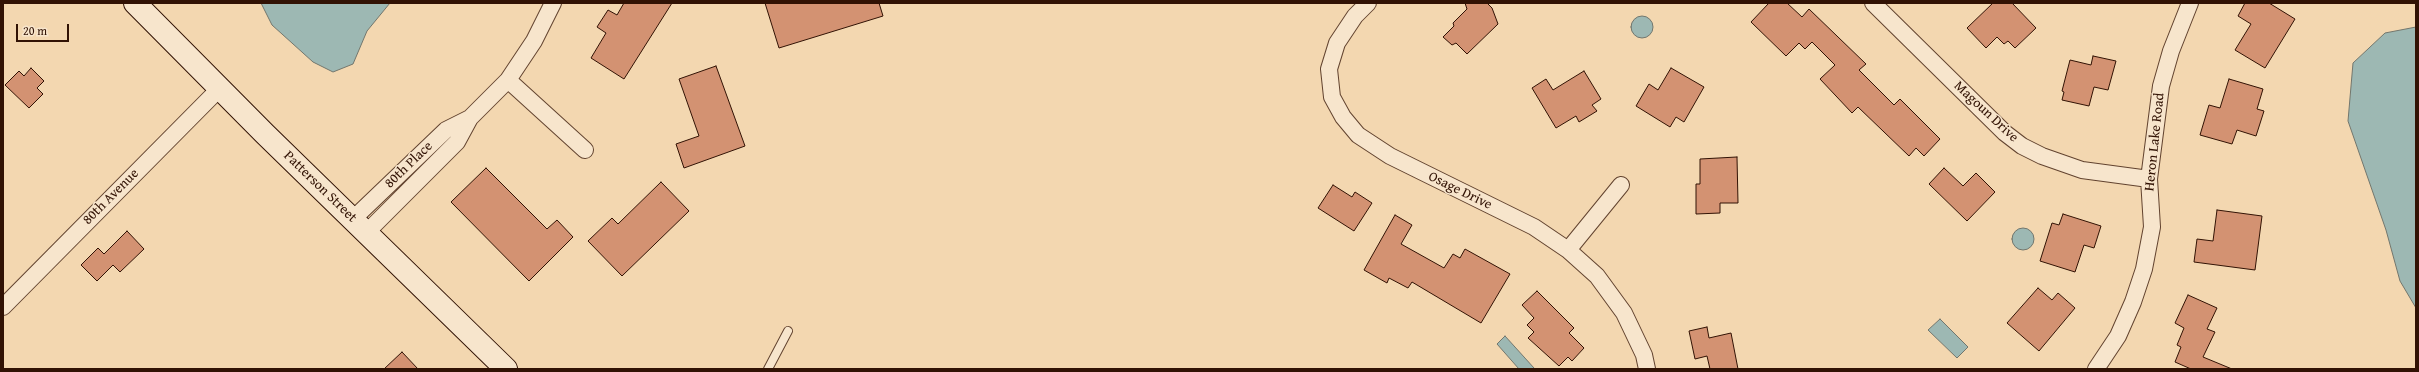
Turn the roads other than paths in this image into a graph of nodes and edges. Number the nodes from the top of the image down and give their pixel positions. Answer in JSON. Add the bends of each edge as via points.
{"nodes":[{"id":1,"x":135,"y":3,"type":"edge"},
{"id":2,"x":553,"y":3,"type":"edge"},
{"id":3,"x":1368,"y":3,"type":"edge"},
{"id":4,"x":1873,"y":3,"type":"edge"},
{"id":5,"x":2190,"y":3,"type":"edge"},
{"id":6,"x":508,"y":80,"type":"junction"},
{"id":7,"x":220,"y":88,"type":"junction"},
{"id":8,"x":585,"y":150,"type":"dead end"},
{"id":9,"x":2149,"y":179,"type":"junction"},
{"id":10,"x":1621,"y":185,"type":"dead end"},
{"id":11,"x":360,"y":226,"type":"junction"},
{"id":12,"x":1568,"y":250,"type":"junction"},
{"id":13,"x":3,"y":307,"type":"edge"},
{"id":14,"x":788,"y":331,"type":"dead end"},
{"id":15,"x":506,"y":369,"type":"edge"},
{"id":16,"x":768,"y":369,"type":"edge"},
{"id":17,"x":1647,"y":369,"type":"edge"},
{"id":18,"x":2096,"y":369,"type":"edge"}],
"edges":[{"from":1,"to":7,"type":"street","name":"Patterson Street"},
{"from":2,"to":6,"type":"street","name":"80th Place","via":[[534,41]]},
{"from":3,"to":12,"type":"street","name":"Osage Drive","via":[[1355,16],[1337,43],[1329,69],[1332,97],[1343,118],[1358,135],[1390,156],[1534,227]]},
{"from":4,"to":9,"type":"street","name":"Magoun Drive","via":[[2005,133],[2022,146],[2082,170]]},
{"from":5,"to":9,"type":"street","name":"Heron Lake Road","via":[[2171,51],[2161,86]]},
{"from":6,"to":8,"type":"street"},
{"from":6,"to":11,"type":"street","name":"80th Place","via":[[470,118],[457,142]]},
{"from":7,"to":11,"type":"street","name":"Patterson Street"},
{"from":7,"to":13,"type":"street","name":"80th Avenue"},
{"from":9,"to":18,"type":"street","name":"Heron Lake Road","via":[[2152,227],[2144,269],[2118,336]]},
{"from":10,"to":12,"type":"street"},
{"from":11,"to":15,"type":"street","name":"Patterson Street"},
{"from":12,"to":17,"type":"street","name":"Osage Drive","via":[[1597,276],[1624,313],[1644,355]]},
{"from":14,"to":16,"type":"lane"}]}
